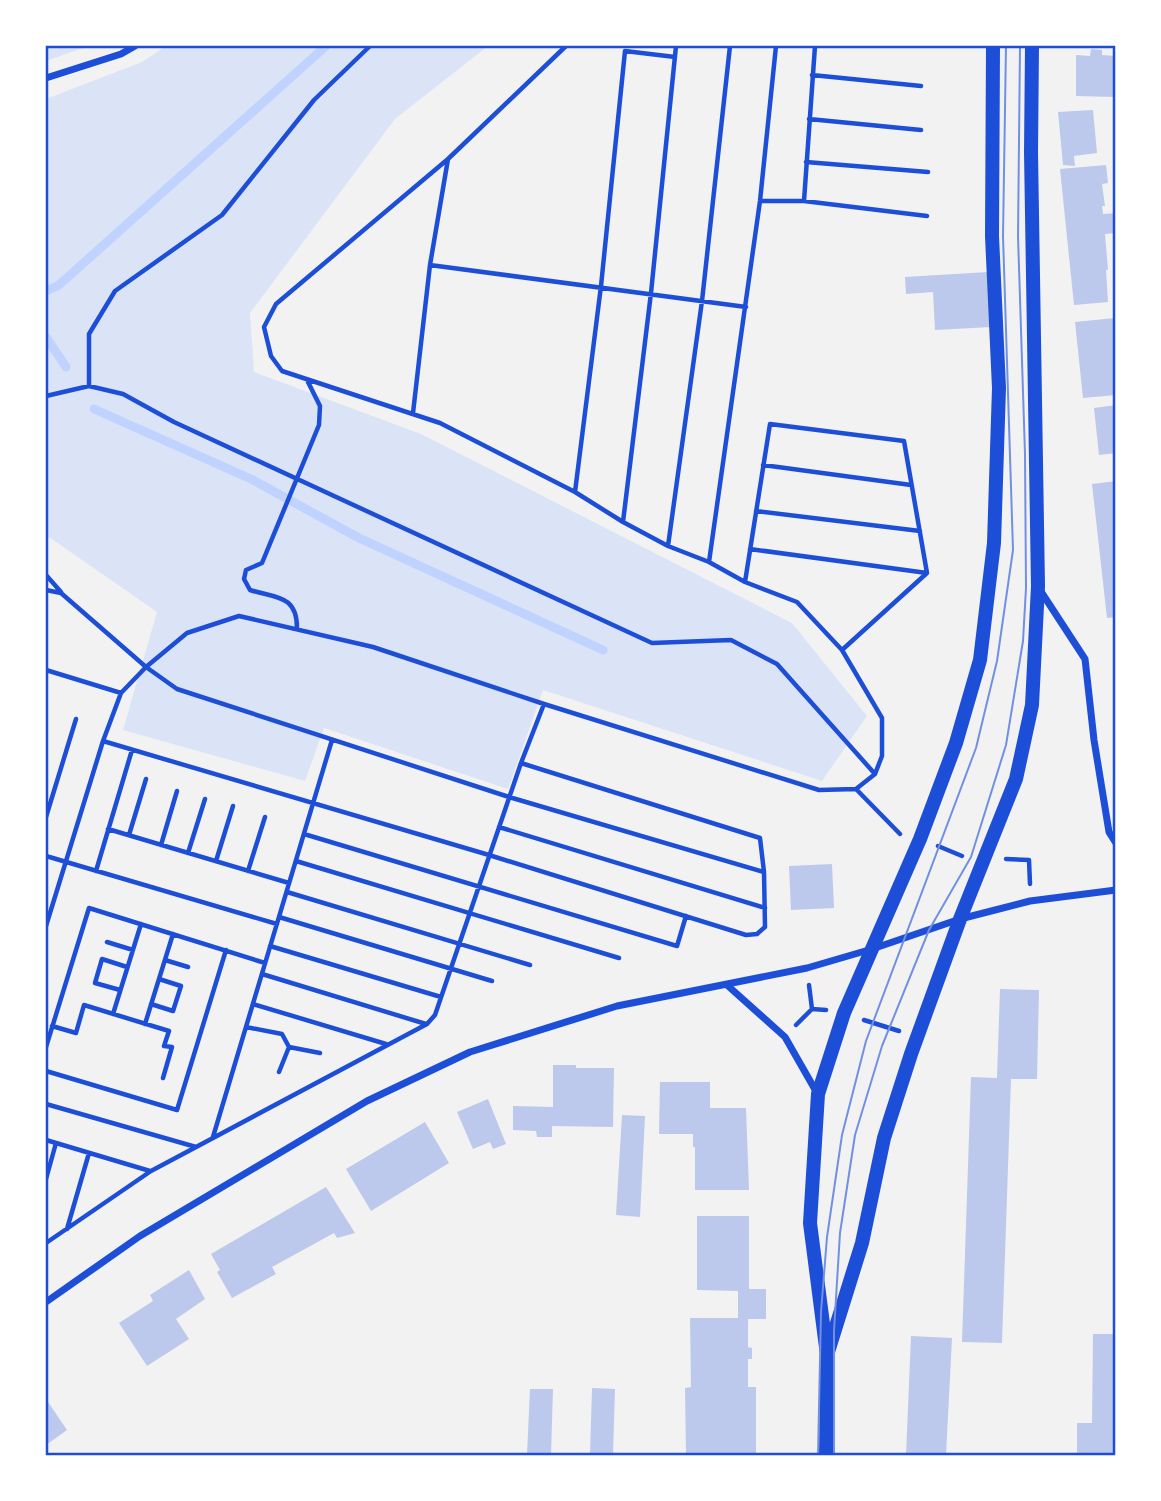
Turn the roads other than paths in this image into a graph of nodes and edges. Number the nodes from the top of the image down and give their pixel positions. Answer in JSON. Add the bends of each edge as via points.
{"nodes":[{"id":1,"x":135,"y":46,"type":"edge"},
{"id":2,"x":993,"y":46,"type":"edge"},
{"id":3,"x":1032,"y":46,"type":"edge"},
{"id":4,"x":46,"y":78,"type":"edge"},
{"id":5,"x":1038,"y":586,"type":"junction"},
{"id":6,"x":1115,"y":843,"type":"edge"},
{"id":7,"x":1115,"y":890,"type":"edge"},
{"id":8,"x":960,"y":919,"type":"junction"},
{"id":9,"x":872,"y":949,"type":"junction"},
{"id":10,"x":727,"y":985,"type":"junction"},
{"id":11,"x":818,"y":1094,"type":"junction"},
{"id":12,"x":46,"y":1302,"type":"edge"},
{"id":13,"x":827,"y":1355,"type":"junction"},
{"id":14,"x":827,"y":1455,"type":"edge"}],
"edges":[{"from":1,"to":4,"type":"street"},
{"from":2,"to":9,"type":"main road","via":[[992,236],[999,388],[994,543],[980,660],[956,743]]},
{"from":3,"to":5,"type":"main road"},
{"from":5,"to":6,"type":"street","via":[[1085,659],[1109,832]]},
{"from":5,"to":8,"type":"main road","via":[[1032,705],[1016,779]]},
{"from":7,"to":8,"type":"street","via":[[1030,901]]},
{"from":8,"to":9,"type":"street"},
{"from":8,"to":13,"type":"main road","via":[[884,1138],[862,1243]]},
{"from":9,"to":10,"type":"street"},
{"from":9,"to":11,"type":"main road","via":[[844,1013]]},
{"from":10,"to":11,"type":"street","via":[[785,1037]]},
{"from":10,"to":12,"type":"street","via":[[617,1006],[470,1052],[355,1108],[140,1236]]},
{"from":11,"to":13,"type":"main road","via":[[810,1223]]},
{"from":13,"to":14,"type":"main road"}]}
